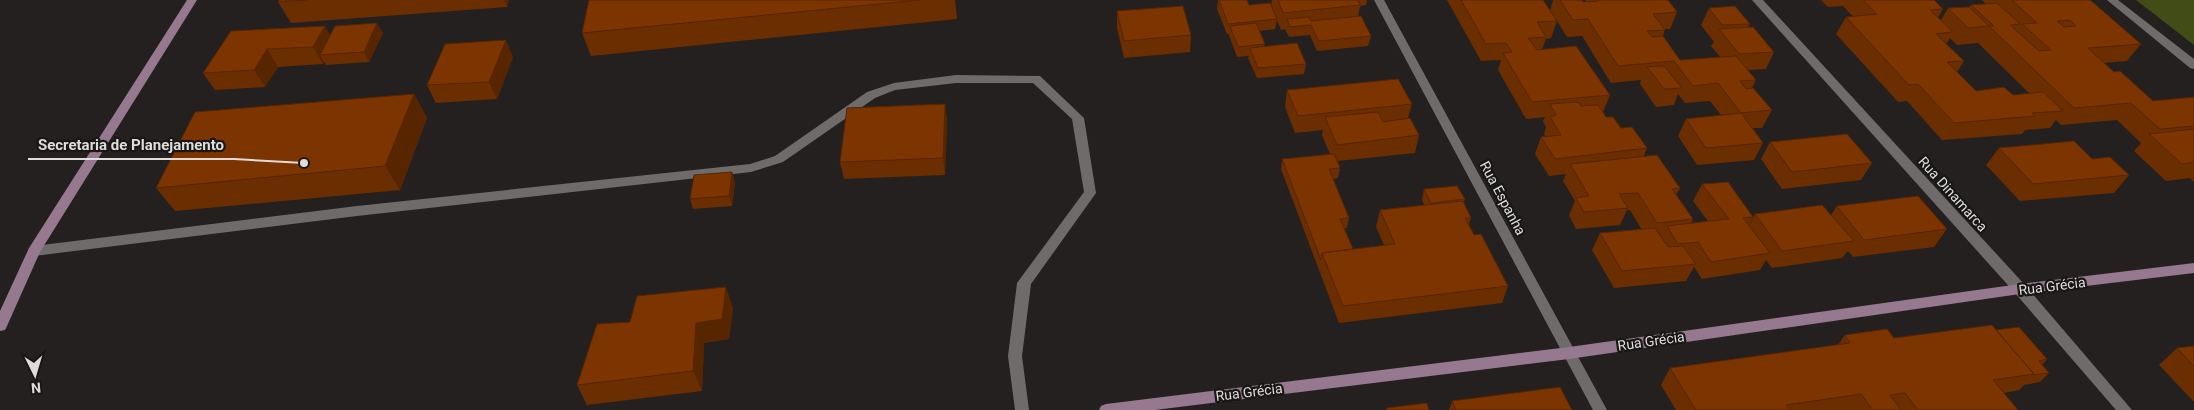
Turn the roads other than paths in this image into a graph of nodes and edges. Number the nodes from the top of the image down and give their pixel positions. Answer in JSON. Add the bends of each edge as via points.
{"nodes":[{"id":1,"x":192,"y":0,"type":"edge"},
{"id":2,"x":1379,"y":0,"type":"edge"},
{"id":3,"x":1757,"y":0,"type":"edge"},
{"id":4,"x":2112,"y":0,"type":"edge"},
{"id":5,"x":2194,"y":65,"type":"edge"},
{"id":6,"x":34,"y":251,"type":"junction"},
{"id":7,"x":2194,"y":268,"type":"edge"},
{"id":8,"x":2020,"y":290,"type":"junction"},
{"id":9,"x":0,"y":326,"type":"edge"},
{"id":10,"x":1569,"y":353,"type":"junction"},
{"id":11,"x":1022,"y":410,"type":"edge"},
{"id":12,"x":1106,"y":410,"type":"edge"},
{"id":13,"x":1600,"y":410,"type":"edge"},
{"id":14,"x":2125,"y":410,"type":"edge"}],
"edges":[{"from":1,"to":6,"type":"main road"},
{"from":2,"to":10,"type":"street","name":"Rua Espanha"},
{"from":3,"to":8,"type":"street","name":"Rua Dinamarca"},
{"from":4,"to":5,"type":"street"},
{"from":6,"to":9,"type":"main road"},
{"from":6,"to":11,"type":"street","via":[[357,211],[751,168],[779,159],[871,95],[894,87],[956,79],[1036,79],[1078,118],[1090,193],[1024,283],[1015,356]]},
{"from":7,"to":8,"type":"main road","name":"Rua Grécia"},
{"from":8,"to":10,"type":"main road","name":"Rua Grécia"},
{"from":8,"to":14,"type":"street","name":"Rua Dinamarca"},
{"from":10,"to":12,"type":"main road","name":"Rua Grécia"},
{"from":10,"to":13,"type":"street","name":"Rua Espanha"}]}
